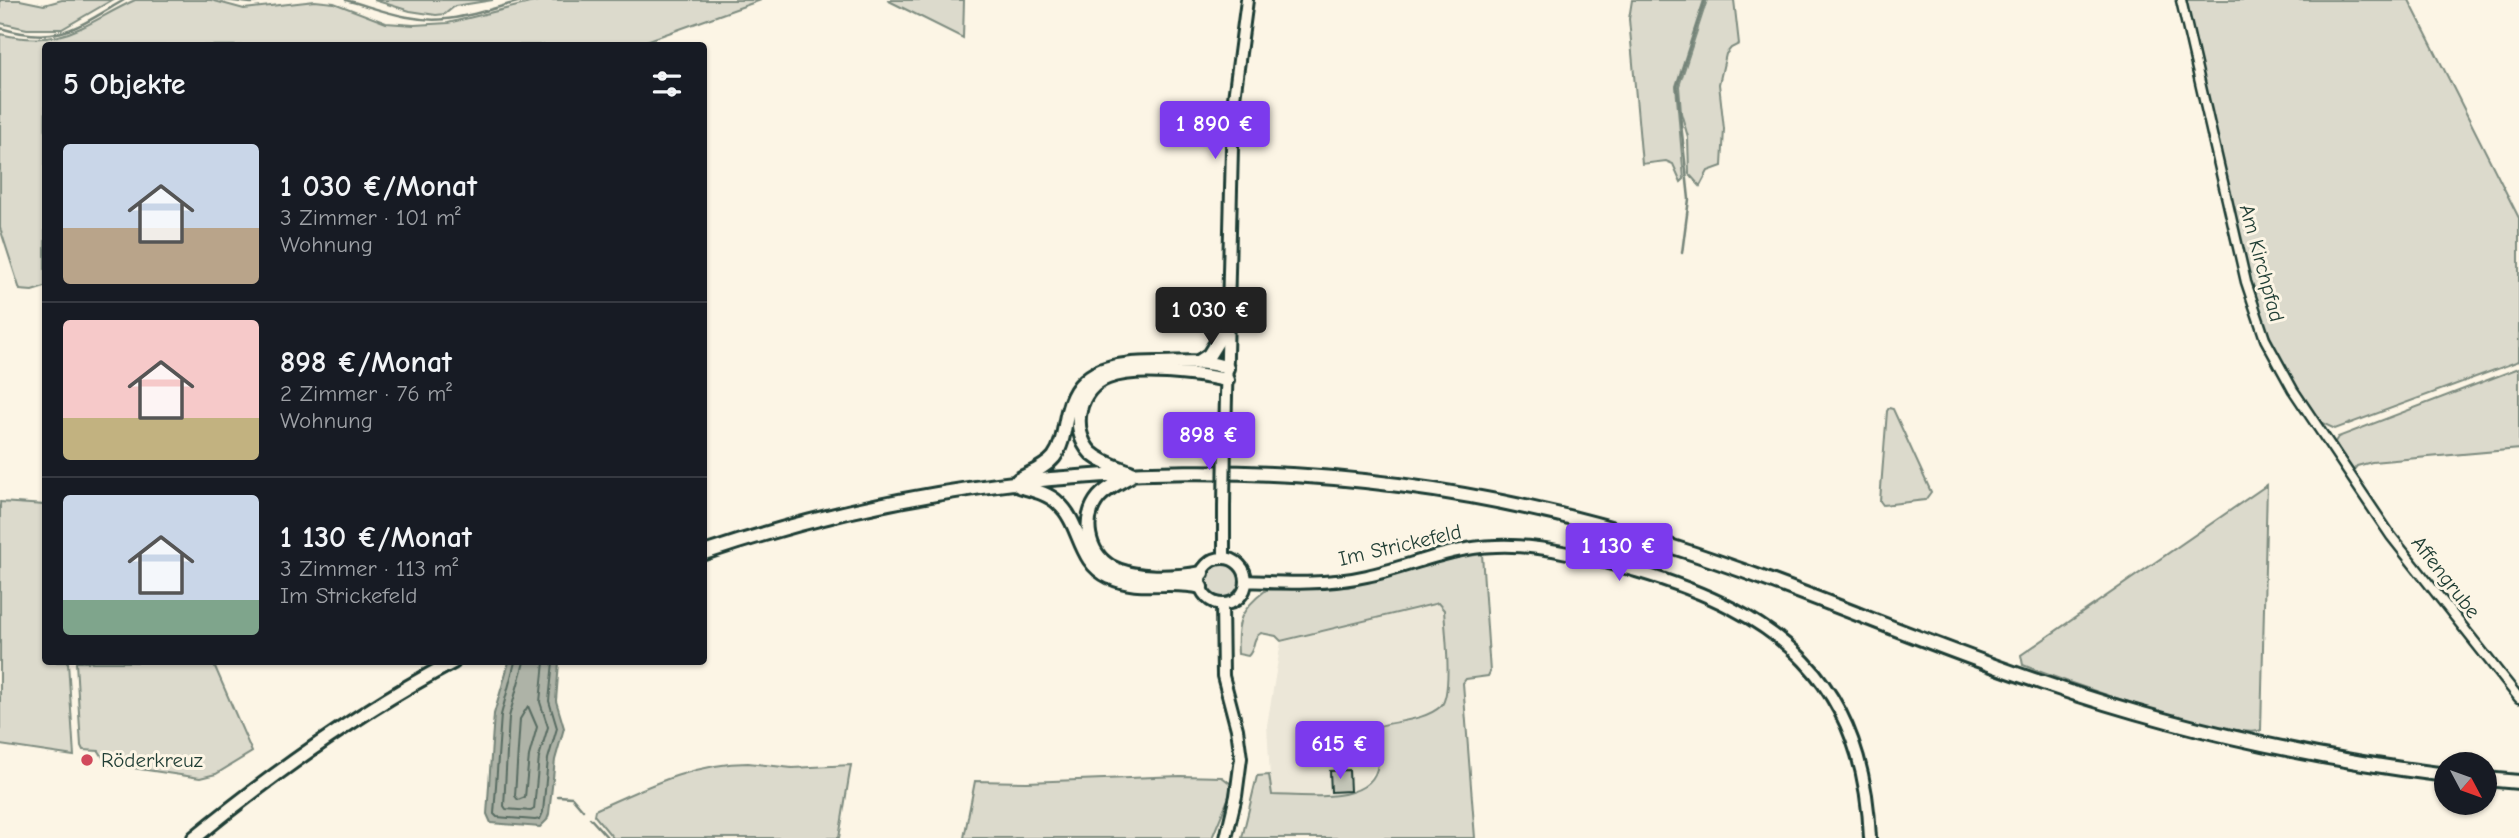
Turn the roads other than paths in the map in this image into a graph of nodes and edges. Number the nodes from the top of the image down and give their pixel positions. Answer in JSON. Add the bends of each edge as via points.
{"nodes":[{"id":1,"x":1247,"y":0,"type":"edge"},
{"id":2,"x":2181,"y":0,"type":"edge"},
{"id":3,"x":1227,"y":326,"type":"junction"},
{"id":4,"x":1196,"y":363,"type":"junction"},
{"id":5,"x":1227,"y":374,"type":"junction"},
{"id":6,"x":1133,"y":474,"type":"junction"},
{"id":7,"x":1012,"y":483,"type":"junction"},
{"id":8,"x":2373,"y":509,"type":"joint"},
{"id":9,"x":707,"y":552,"type":"edge"},
{"id":10,"x":1224,"y":558,"type":"junction"},
{"id":11,"x":1202,"y":573,"type":"junction"},
{"id":12,"x":1246,"y":581,"type":"junction"},
{"id":13,"x":1201,"y":587,"type":"junction"},
{"id":14,"x":1222,"y":604,"type":"junction"},
{"id":15,"x":448,"y":665,"type":"edge"},
{"id":16,"x":2519,"y":698,"type":"edge"},
{"id":17,"x":2434,"y":773,"type":"edge"},
{"id":18,"x":2497,"y":780,"type":"edge"},
{"id":19,"x":2519,"y":782,"type":"edge"},
{"id":20,"x":194,"y":838,"type":"edge"},
{"id":21,"x":1226,"y":838,"type":"edge"},
{"id":22,"x":1870,"y":838,"type":"edge"}],
"edges":[{"from":1,"to":3,"type":"main road","via":[[1233,106]]},
{"from":2,"to":8,"type":"street","name":"Am Kirchpfad","via":[[2258,322],[2292,390]]},
{"from":3,"to":4,"type":"main road","via":[[1209,355]]},
{"from":3,"to":5,"type":"main road"},
{"from":4,"to":5,"type":"main road"},
{"from":4,"to":7,"type":"main road","via":[[1118,363],[1090,375],[1071,401],[1054,457]]},
{"from":5,"to":6,"type":"main road","via":[[1116,374],[1088,391],[1079,411],[1085,445],[1098,459]]},
{"from":5,"to":10,"type":"main road","bridge":true},
{"from":6,"to":7,"type":"main road"},
{"from":6,"to":11,"type":"main road","via":[[1108,489],[1094,505],[1088,526],[1095,551],[1111,567],[1134,573]]},
{"from":6,"to":17,"type":"main road","via":[[1237,473],[1390,485],[1521,507],[1668,545],[1998,668],[2137,713],[2273,746]]},
{"from":7,"to":9,"type":"main road","via":[[863,509]]},
{"from":7,"to":13,"type":"main road","via":[[1058,502],[1087,558],[1109,577],[1139,584]]},
{"from":8,"to":16,"type":"street","name":"Affengrube"},
{"from":10,"to":11,"type":"main road","via":[[1210,562]]},
{"from":10,"to":12,"type":"main road","via":[[1242,568]]},
{"from":11,"to":13,"type":"main road"},
{"from":12,"to":14,"type":"main road","via":[[1241,595]]},
{"from":12,"to":22,"type":"main road","name":"Im Strickefeld","via":[[1347,580],[1443,553],[1510,546],[1600,561],[1712,598],[1773,632],[1826,688],[1860,760]]},
{"from":13,"to":14,"type":"main road","via":[[1209,599]]},
{"from":14,"to":21,"type":"main road","via":[[1223,676],[1241,758]]},
{"from":15,"to":20,"type":"main road","via":[[313,747]]},
{"from":18,"to":19,"type":"main road"}]}
